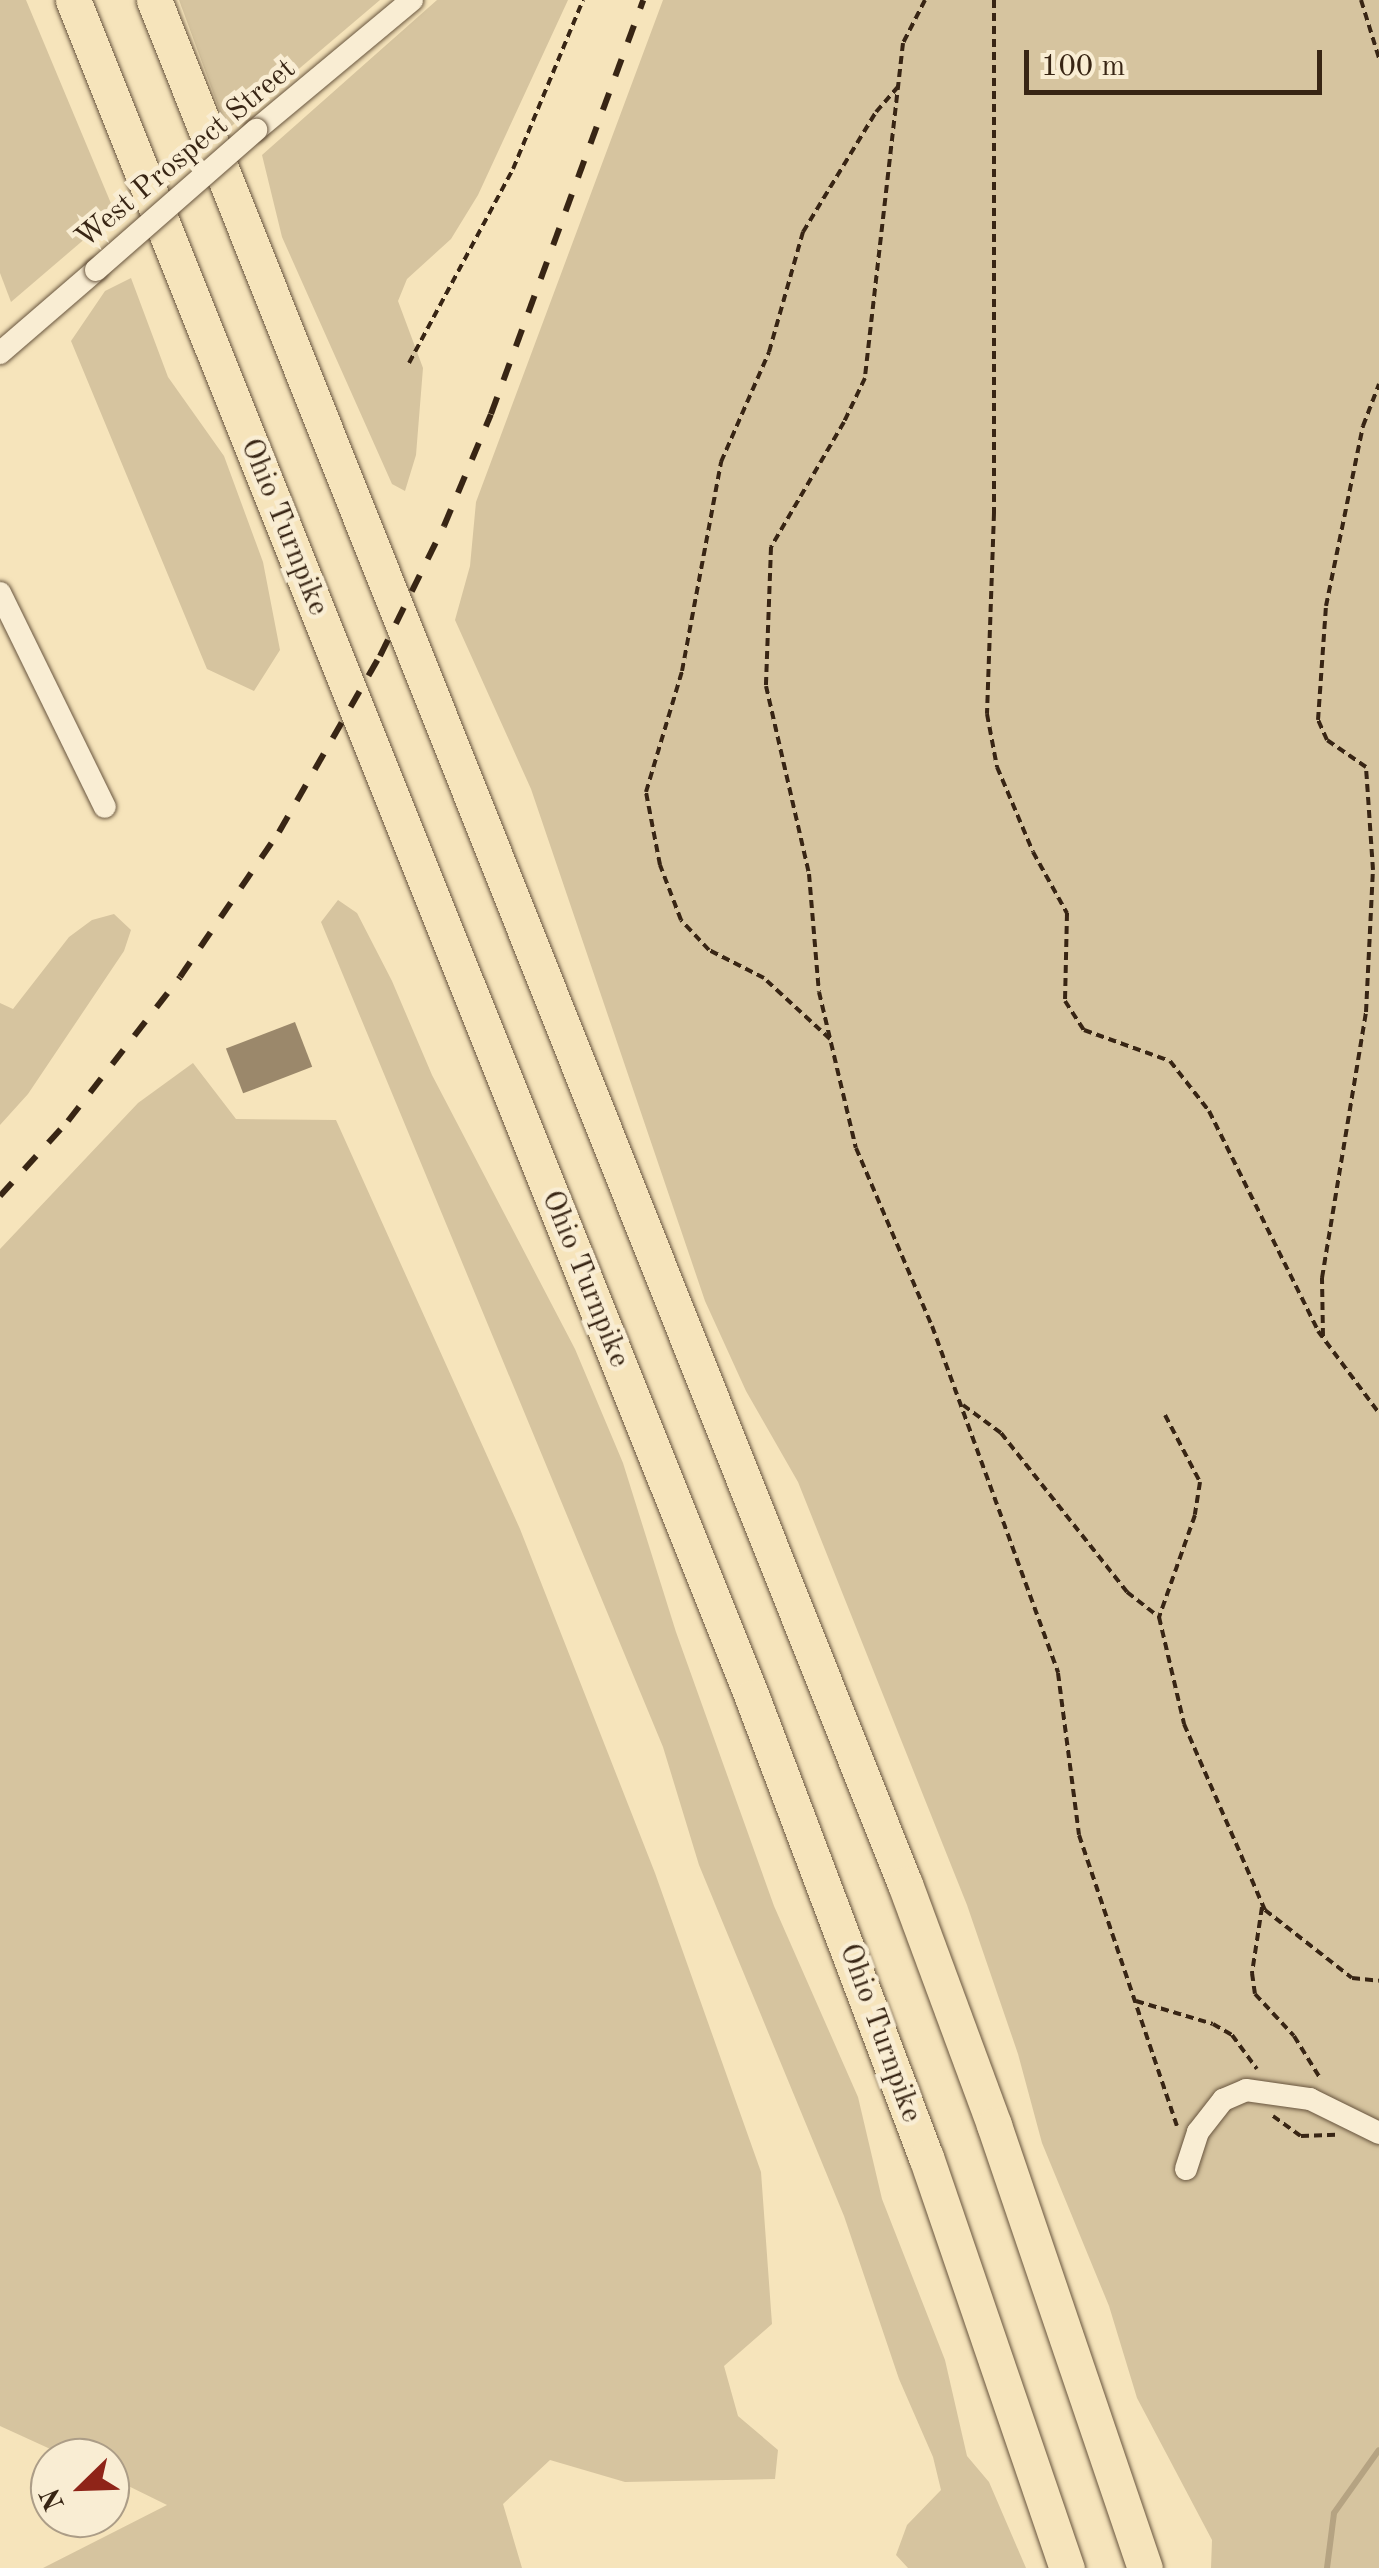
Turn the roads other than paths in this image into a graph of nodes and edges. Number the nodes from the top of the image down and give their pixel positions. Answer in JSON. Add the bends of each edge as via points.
{"nodes":[{"id":1,"x":73,"y":0,"type":"edge"},
{"id":2,"x":154,"y":0,"type":"edge"},
{"id":3,"x":412,"y":0,"type":"edge"},
{"id":4,"x":0,"y":353,"type":"edge"},
{"id":5,"x":0,"y":593,"type":"edge"},
{"id":6,"x":104,"y":808,"type":"dead end"},
{"id":7,"x":1379,"y":2133,"type":"edge"},
{"id":8,"x":1188,"y":2164,"type":"road end"},
{"id":9,"x":1067,"y":2568,"type":"edge"},
{"id":10,"x":1145,"y":2568,"type":"edge"}],
"edges":[{"from":1,"to":9,"type":"highway","name":"Ohio Turnpike","via":[[752,1697],[926,2157]]},
{"from":2,"to":10,"type":"highway","via":[[898,1866]]},
{"from":3,"to":4,"type":"street","name":"West Prospect Street","bridge":true},
{"from":5,"to":6,"type":"street"},
{"from":7,"to":8,"type":"street","via":[[1310,2099],[1246,2090],[1223,2100],[1198,2132]]}]}
